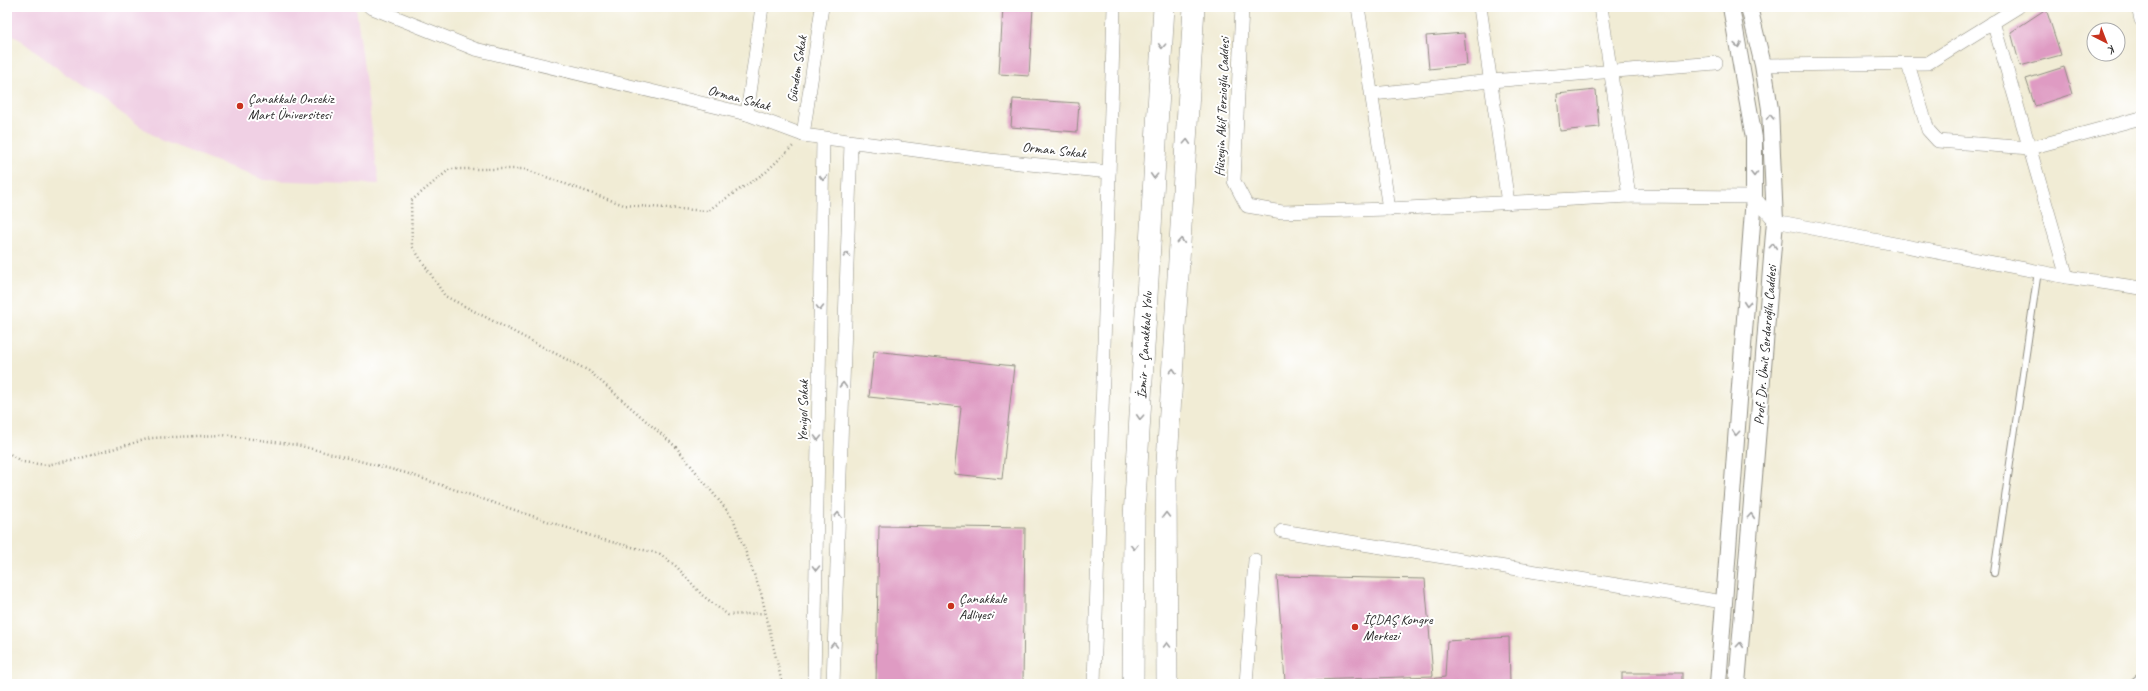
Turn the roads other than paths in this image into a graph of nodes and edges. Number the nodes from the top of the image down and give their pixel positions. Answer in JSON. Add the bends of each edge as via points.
{"nodes":[{"id":1,"x":370,"y":7,"type":"edge"},
{"id":2,"x":762,"y":7,"type":"edge"},
{"id":3,"x":822,"y":7,"type":"edge"},
{"id":4,"x":1114,"y":7,"type":"edge"},
{"id":5,"x":1164,"y":7,"type":"edge"},
{"id":6,"x":1194,"y":7,"type":"edge"},
{"id":7,"x":1242,"y":7,"type":"edge"},
{"id":8,"x":1358,"y":7,"type":"edge"},
{"id":9,"x":1480,"y":7,"type":"edge"},
{"id":10,"x":1601,"y":7,"type":"edge"},
{"id":11,"x":1731,"y":7,"type":"edge"},
{"id":12,"x":1750,"y":7,"type":"edge"},
{"id":13,"x":2018,"y":7,"type":"edge"},
{"id":14,"x":2138,"y":7,"type":"edge"},
{"id":15,"x":2141,"y":20,"type":"edge"},
{"id":16,"x":1993,"y":22,"type":"junction"},
{"id":17,"x":1716,"y":63,"type":"dead end"},
{"id":18,"x":1908,"y":64,"type":"junction"},
{"id":19,"x":1763,"y":66,"type":"junction"},
{"id":20,"x":1610,"y":72,"type":"junction"},
{"id":21,"x":1491,"y":82,"type":"junction"},
{"id":22,"x":1373,"y":94,"type":"junction"},
{"id":23,"x":746,"y":114,"type":"junction"},
{"id":24,"x":2141,"y":118,"type":"edge"},
{"id":25,"x":803,"y":135,"type":"junction"},
{"id":26,"x":823,"y":139,"type":"junction"},
{"id":27,"x":851,"y":143,"type":"junction"},
{"id":28,"x":2030,"y":148,"type":"junction"},
{"id":29,"x":1109,"y":172,"type":"junction"},
{"id":30,"x":1629,"y":196,"type":"junction"},
{"id":31,"x":1754,"y":197,"type":"junction"},
{"id":32,"x":1508,"y":203,"type":"junction"},
{"id":33,"x":1389,"y":209,"type":"junction"},
{"id":34,"x":1775,"y":221,"type":"junction"},
{"id":35,"x":2038,"y":271,"type":"junction"},
{"id":36,"x":2067,"y":277,"type":"junction"},
{"id":37,"x":2141,"y":288,"type":"edge"},
{"id":38,"x":1282,"y":531,"type":"dead end"},
{"id":39,"x":1255,"y":560,"type":"dead end"},
{"id":40,"x":1994,"y":573,"type":"dead end"},
{"id":41,"x":1723,"y":602,"type":"junction"},
{"id":42,"x":2141,"y":676,"type":"edge"},
{"id":43,"x":814,"y":684,"type":"edge"},
{"id":44,"x":833,"y":684,"type":"edge"},
{"id":45,"x":1094,"y":684,"type":"edge"},
{"id":46,"x":1133,"y":684,"type":"edge"},
{"id":47,"x":1167,"y":684,"type":"edge"},
{"id":48,"x":1246,"y":684,"type":"edge"},
{"id":49,"x":1718,"y":684,"type":"edge"},
{"id":50,"x":1737,"y":684,"type":"edge"},
{"id":51,"x":2131,"y":684,"type":"edge"}],
"edges":[{"from":1,"to":23,"type":"street","name":"Orman Sokak","via":[[475,49]]},
{"from":2,"to":23,"type":"street"},
{"from":3,"to":25,"type":"street","name":"Gündem Sokak"},
{"from":4,"to":29,"type":"street"},
{"from":5,"to":46,"type":"highway","name":"İzmir - Çanakkale Yolu","one_way":true,"via":[[1134,517]]},
{"from":47,"to":6,"type":"highway","one_way":true,"via":[[1166,479]]},
{"from":7,"to":33,"type":"street","name":"Hüseyin Akif Terzioğlu Caddesi","via":[[1234,181],[1247,206],[1282,212]]},
{"from":8,"to":22,"type":"street"},
{"from":9,"to":21,"type":"street"},
{"from":10,"to":20,"type":"street"},
{"from":11,"to":31,"type":"street","name":"Prof. Dr. Ümit Serdaroğlu Caddesi","one_way":true,"via":[[1754,138]]},
{"from":12,"to":19,"type":"street","name":"Prof. Dr. Ümit Serdaroğlu Caddesi"},
{"from":13,"to":16,"type":"street"},
{"from":14,"to":15,"type":"street"},
{"from":16,"to":18,"type":"street","via":[[1928,63]]},
{"from":16,"to":28,"type":"street"},
{"from":17,"to":20,"type":"street"},
{"from":18,"to":19,"type":"street"},
{"from":18,"to":28,"type":"street","via":[[1928,130],[1938,141]]},
{"from":34,"to":19,"type":"street","name":"Prof. Dr. Ümit Serdaroğlu Caddesi","one_way":true,"via":[[1770,109]]},
{"from":20,"to":21,"type":"street"},
{"from":20,"to":30,"type":"street"},
{"from":21,"to":22,"type":"street"},
{"from":21,"to":32,"type":"street"},
{"from":22,"to":33,"type":"street"},
{"from":23,"to":25,"type":"street","name":"Orman Sokak"},
{"from":24,"to":28,"type":"street"},
{"from":25,"to":26,"type":"street","name":"Orman Sokak"},
{"from":26,"to":27,"type":"street","name":"Orman Sokak"},
{"from":26,"to":43,"type":"street","name":"Yeniyol Sokak","one_way":true},
{"from":27,"to":29,"type":"street","name":"Orman Sokak"},
{"from":44,"to":27,"type":"street","one_way":true},
{"from":28,"to":36,"type":"street"},
{"from":29,"to":45,"type":"street"},
{"from":30,"to":31,"type":"street"},
{"from":30,"to":32,"type":"street"},
{"from":31,"to":34,"type":"street"},
{"from":31,"to":41,"type":"street","name":"Prof. Dr. Ümit Serdaroğlu Caddesi","one_way":true},
{"from":32,"to":33,"type":"street"},
{"from":34,"to":35,"type":"street"},
{"from":50,"to":34,"type":"street","name":"Prof. Dr. Ümit Serdaroğlu Caddesi","one_way":true},
{"from":35,"to":36,"type":"street"},
{"from":35,"to":40,"type":"lane"},
{"from":36,"to":37,"type":"street"},
{"from":38,"to":41,"type":"street"},
{"from":39,"to":48,"type":"street"},
{"from":41,"to":49,"type":"street","name":"Prof. Dr. Ümit Serdaroğlu Caddesi"},
{"from":42,"to":51,"type":"lane"}]}
